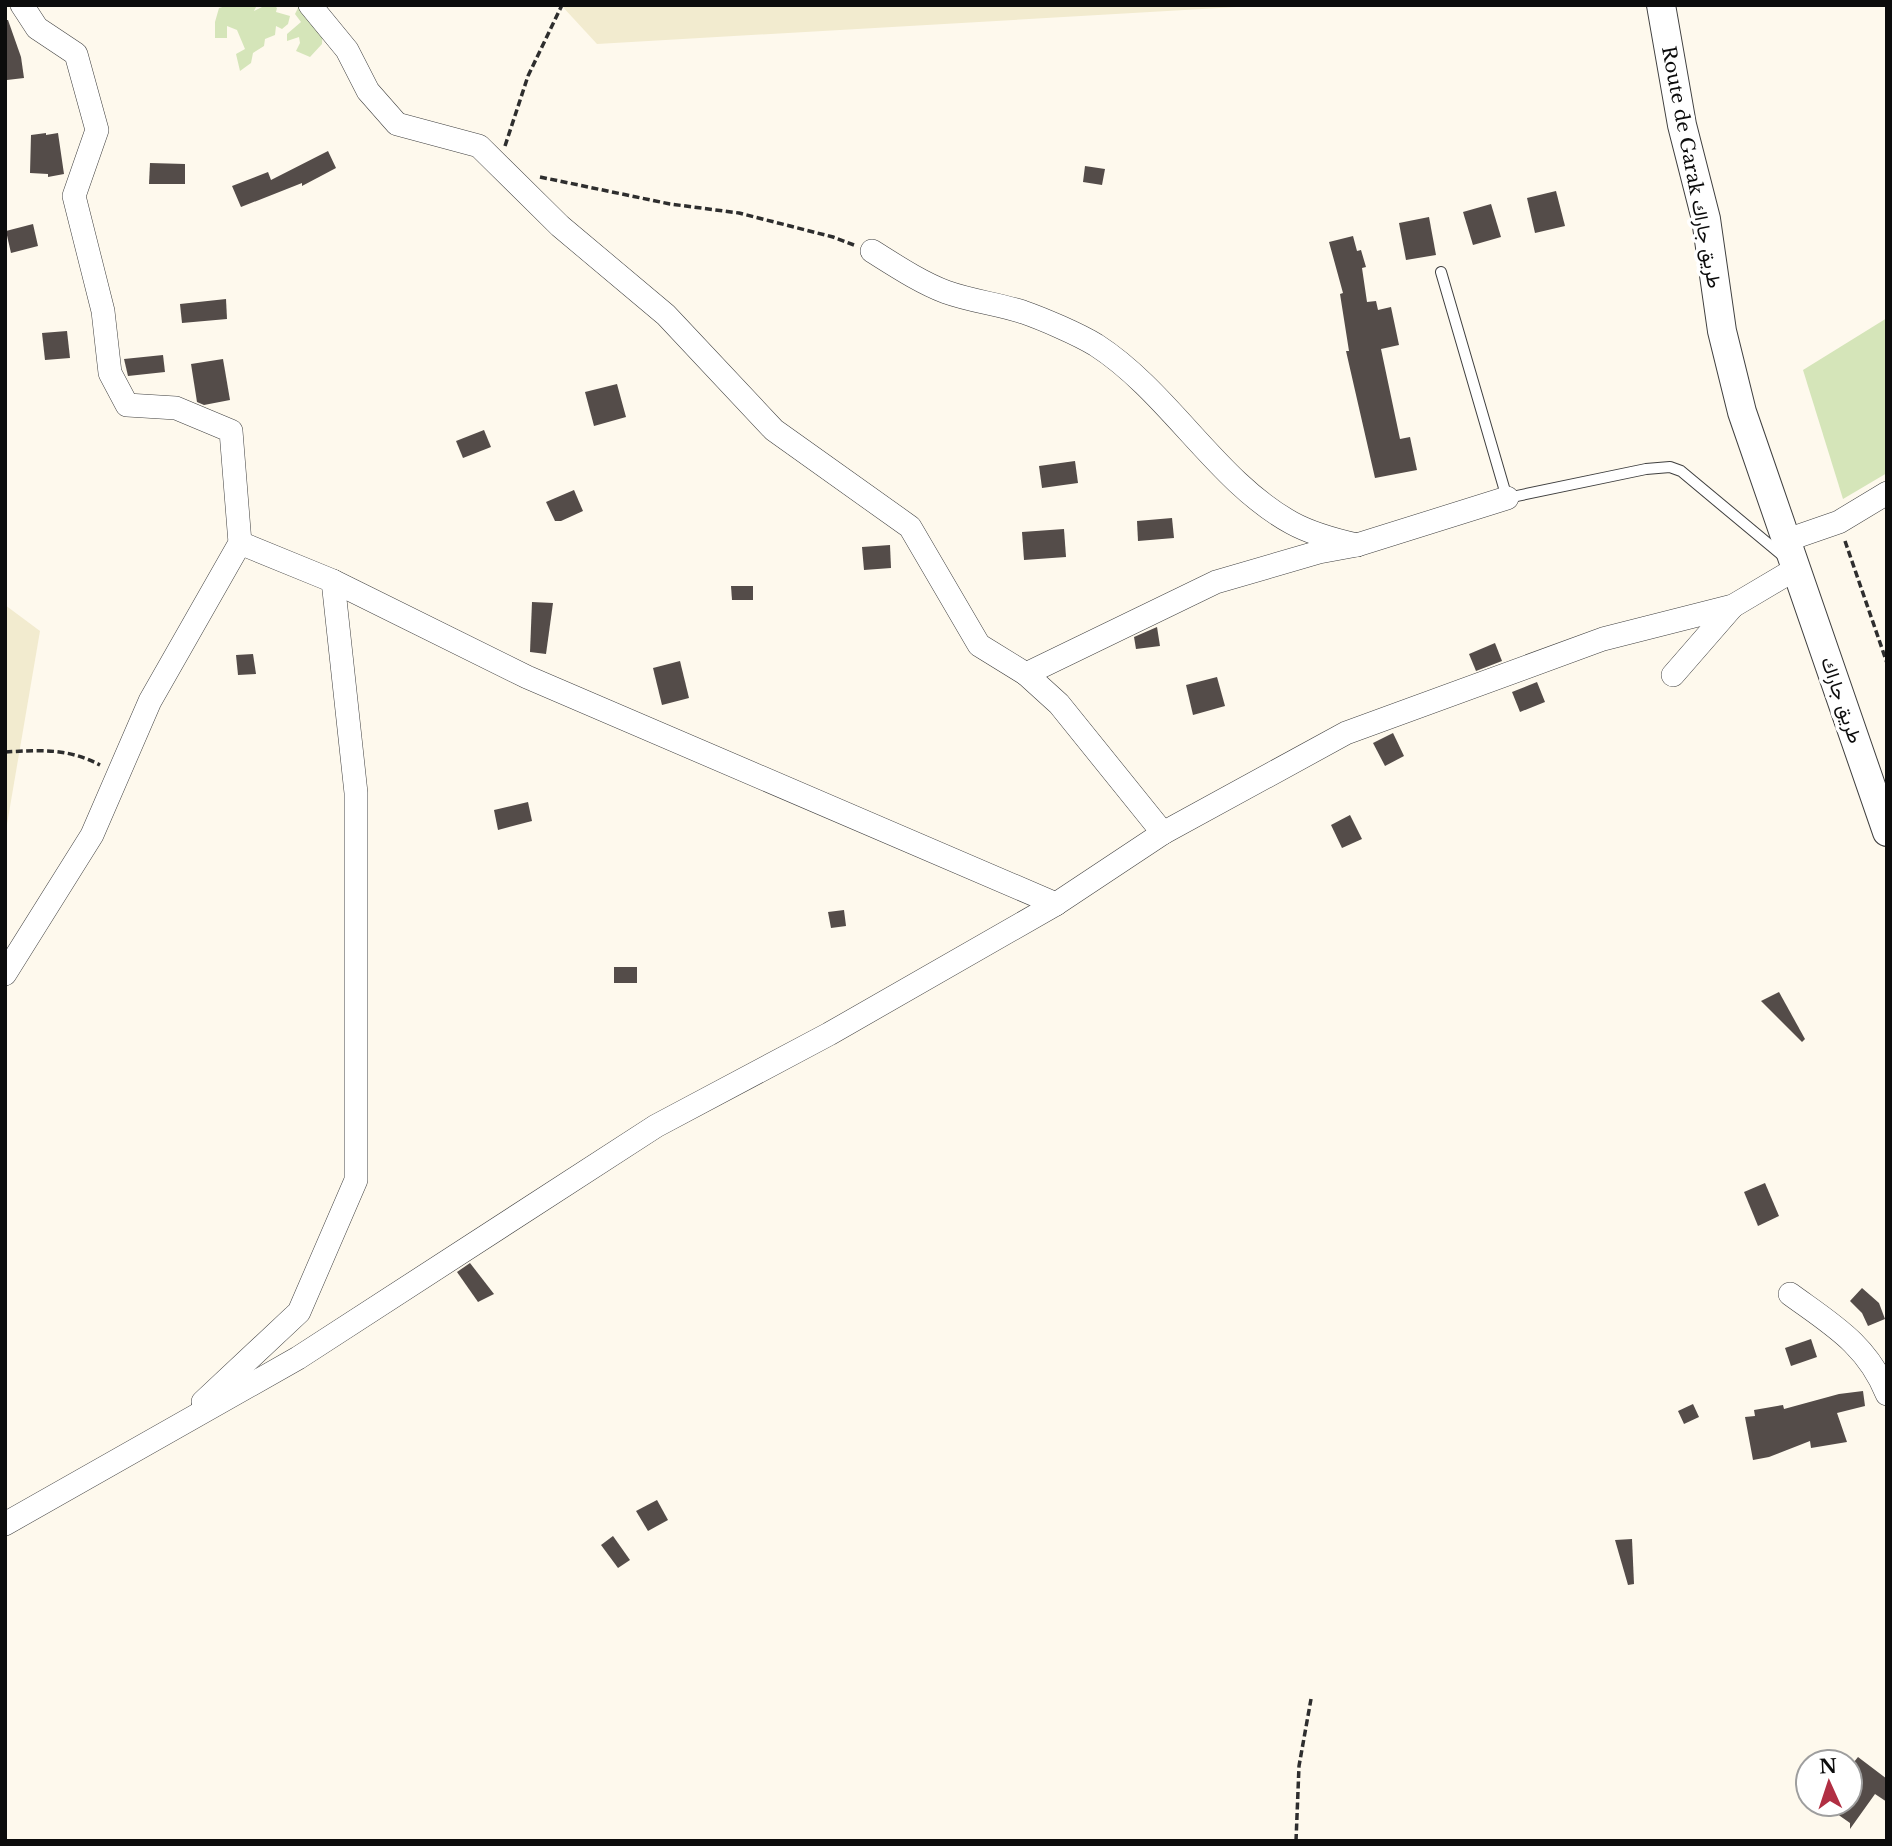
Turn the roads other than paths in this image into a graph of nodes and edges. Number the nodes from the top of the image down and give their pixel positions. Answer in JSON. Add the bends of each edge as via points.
{"nodes":[{"id":1,"x":22,"y":5,"type":"edge"},
{"id":2,"x":310,"y":5,"type":"edge"},
{"id":3,"x":1661,"y":5,"type":"edge"},
{"id":4,"x":872,"y":251,"type":"road end"},
{"id":5,"x":1441,"y":272,"type":"dead end"},
{"id":6,"x":1887,"y":493,"type":"edge"},
{"id":7,"x":1507,"y":498,"type":"junction"},
{"id":8,"x":1787,"y":540,"type":"junction"},
{"id":9,"x":240,"y":542,"type":"junction"},
{"id":10,"x":1357,"y":545,"type":"junction"},
{"id":11,"x":1797,"y":568,"type":"junction"},
{"id":12,"x":333,"y":581,"type":"junction"},
{"id":13,"x":1733,"y":606,"type":"junction"},
{"id":14,"x":1026,"y":674,"type":"junction"},
{"id":15,"x":1673,"y":675,"type":"dead end"},
{"id":16,"x":1887,"y":832,"type":"edge"},
{"id":17,"x":1163,"y":833,"type":"junction"},
{"id":18,"x":1056,"y":904,"type":"junction"},
{"id":19,"x":5,"y":974,"type":"edge"},
{"id":20,"x":1790,"y":1294,"type":"dead end"},
{"id":21,"x":1887,"y":1394,"type":"edge"},
{"id":22,"x":175,"y":1428,"type":"junction"},
{"id":23,"x":5,"y":1524,"type":"edge"}],
"edges":[{"from":1,"to":9,"type":"street","via":[[37,28],[76,54],[97,130],[74,196],[103,311],[110,373],[127,405],[176,408],[231,431]]},
{"from":2,"to":14,"type":"street","via":[[347,50],[368,91],[397,124],[479,146],[560,226],[666,316],[774,430],[911,527],[979,645]]},
{"from":3,"to":8,"type":"street","name":"Route de Garak طريق جاراك","via":[[1682,125],[1706,219],[1729,364]]},
{"from":4,"to":10,"type":"street","via":[[947,292],[1025,313],[1094,344],[1127,369],[1262,504],[1331,540]]},
{"from":5,"to":7,"type":"lane"},
{"from":6,"to":8,"type":"street","via":[[1839,522]]},
{"from":7,"to":10,"type":"street"},
{"from":7,"to":11,"type":"lane","via":[[1646,468],[1670,467],[1691,478]]},
{"from":8,"to":11,"type":"street","name":"Route de Garak طريق جاراك"},
{"from":9,"to":12,"type":"street"},
{"from":9,"to":19,"type":"street","via":[[150,701],[92,835]]},
{"from":10,"to":14,"type":"street","via":[[1216,582]]},
{"from":11,"to":13,"type":"street"},
{"from":11,"to":16,"type":"street","name":"طريق جاراك"},
{"from":12,"to":18,"type":"street","via":[[527,677]]},
{"from":12,"to":22,"type":"street","via":[[356,793],[356,1180],[299,1312]]},
{"from":13,"to":15,"type":"street"},
{"from":13,"to":17,"type":"street","via":[[1603,639],[1346,733]]},
{"from":14,"to":17,"type":"street","via":[[1059,704]]},
{"from":17,"to":18,"type":"street"},
{"from":18,"to":22,"type":"street","via":[[829,1034],[656,1126],[298,1358]]},
{"from":20,"to":21,"type":"street","via":[[1860,1348]]},
{"from":22,"to":23,"type":"street"}]}
